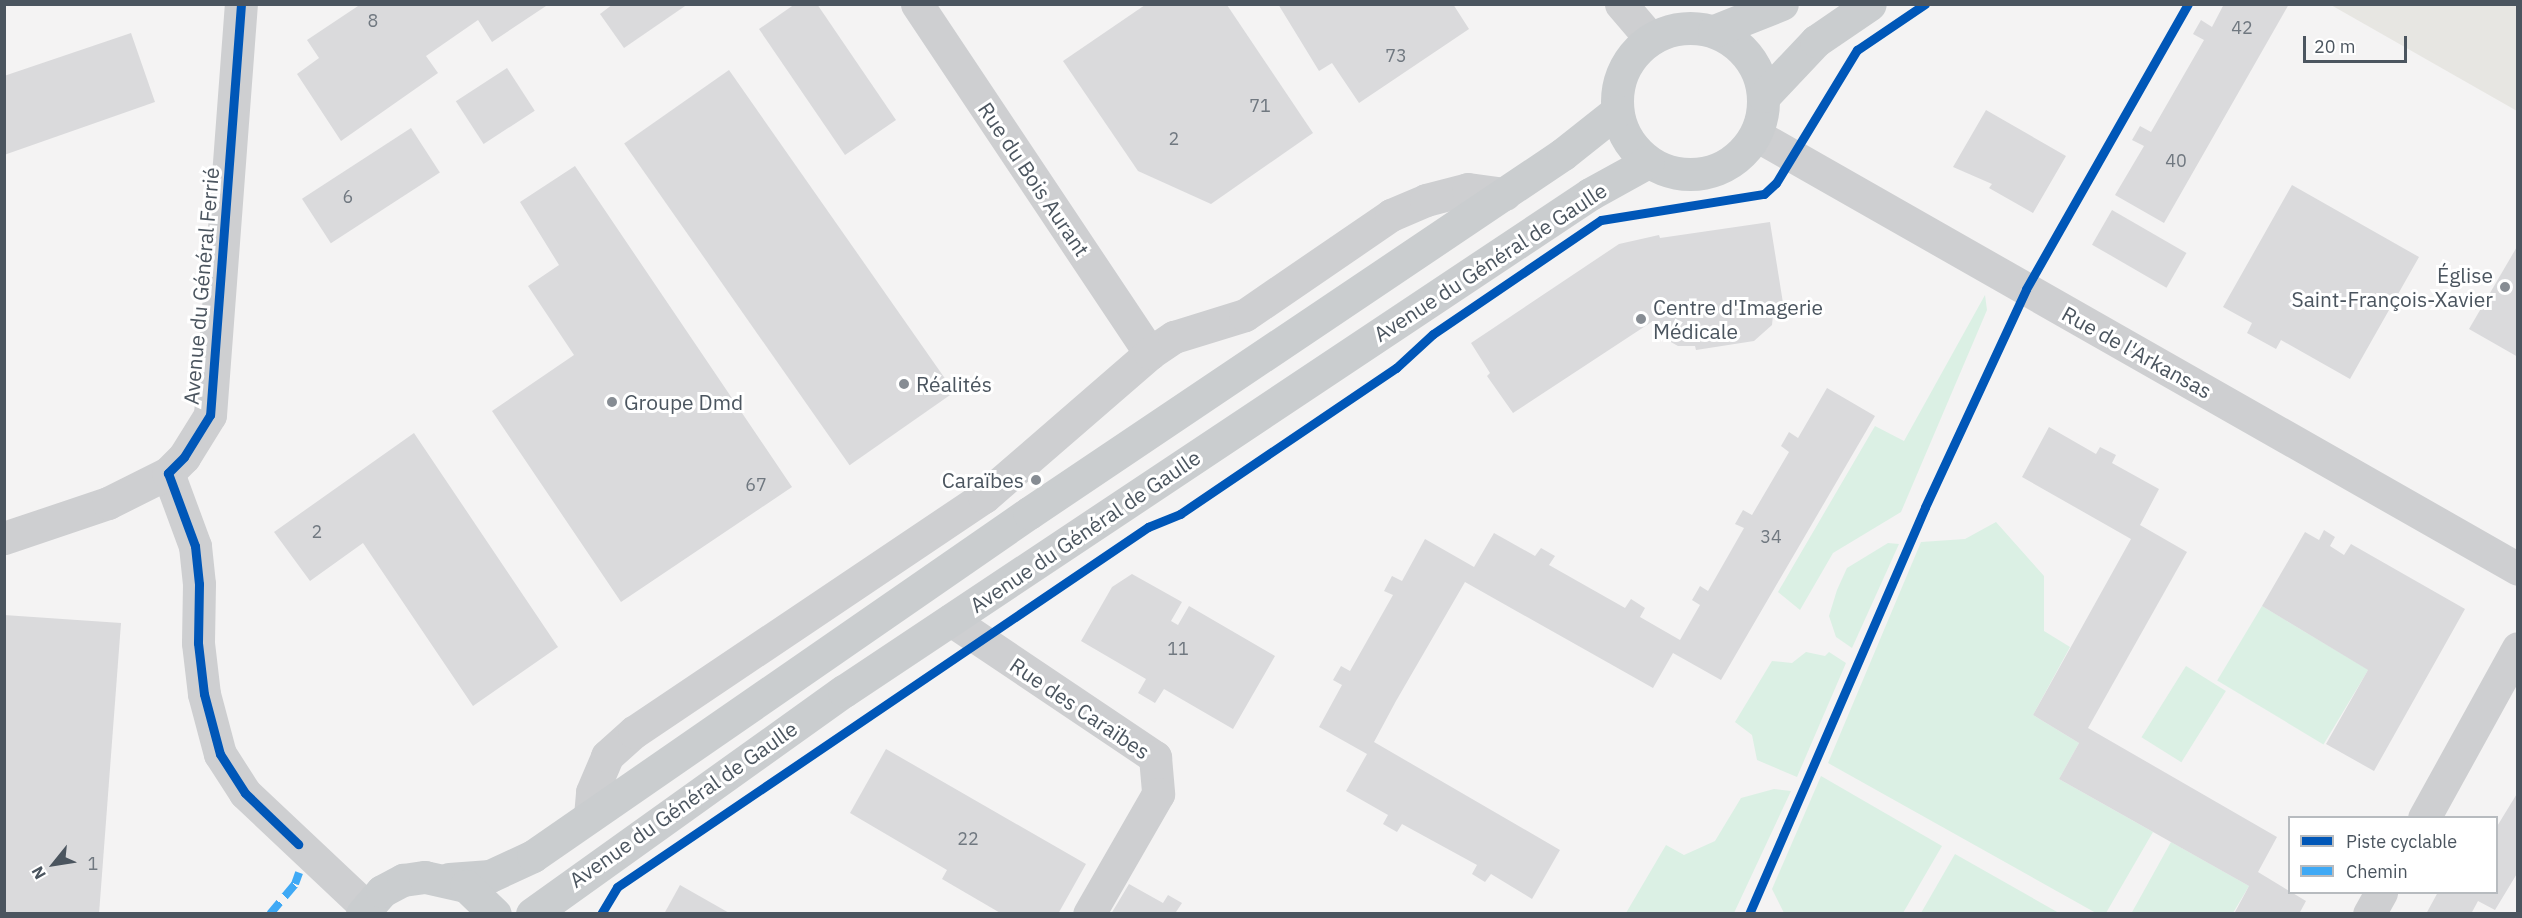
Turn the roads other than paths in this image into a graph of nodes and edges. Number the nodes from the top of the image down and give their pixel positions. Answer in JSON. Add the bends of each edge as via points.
{"nodes":[{"id":1,"x":241,"y":4,"type":"edge"},
{"id":2,"x":917,"y":4,"type":"edge"},
{"id":3,"x":1621,"y":4,"type":"edge"},
{"id":4,"x":1782,"y":4,"type":"edge"},
{"id":5,"x":1870,"y":4,"type":"edge"},
{"id":6,"x":1714,"y":31,"type":"junction"},
{"id":7,"x":1651,"y":39,"type":"junction"},
{"id":8,"x":1764,"y":96,"type":"junction"},
{"id":9,"x":1617,"y":111,"type":"junction"},
{"id":10,"x":1756,"y":135,"type":"junction"},
{"id":11,"x":1648,"y":162,"type":"junction"},
{"id":12,"x":1505,"y":194,"type":"junction"},
{"id":13,"x":1150,"y":352,"type":"junction"},
{"id":14,"x":168,"y":473,"type":"junction"},
{"id":15,"x":4,"y":538,"type":"edge"},
{"id":16,"x":2517,"y":569,"type":"edge"},
{"id":17,"x":951,"y":620,"type":"junction"},
{"id":18,"x":2517,"y":648,"type":"edge"},
{"id":19,"x":590,"y":816,"type":"junction"},
{"id":20,"x":2425,"y":816,"type":"edge"},
{"id":21,"x":448,"y":879,"type":"junction"},
{"id":22,"x":2380,"y":894,"type":"edge"},
{"id":23,"x":364,"y":910,"type":"edge"},
{"id":24,"x":495,"y":914,"type":"edge"},
{"id":25,"x":532,"y":914,"type":"edge"},
{"id":26,"x":1089,"y":914,"type":"edge"},
{"id":27,"x":2369,"y":914,"type":"edge"}],
"edges":[{"from":1,"to":14,"type":"street","name":"Avenue du Général Ferrié","via":[[210,414],[184,457]]},
{"from":2,"to":13,"type":"street","name":"Rue du Bois Aurant"},
{"from":3,"to":7,"type":"street"},
{"from":4,"to":6,"type":"main road"},
{"from":5,"to":8,"type":"main road","via":[[1816,41]]},
{"from":6,"to":7,"type":"main road","via":[[1682,28]]},
{"from":6,"to":8,"type":"main road","via":[[1749,56]]},
{"from":7,"to":9,"type":"main road","via":[[1638,49],[1620,78]]},
{"from":8,"to":10,"type":"main road"},
{"from":9,"to":11,"type":"main road","via":[[1633,148]]},
{"from":9,"to":12,"type":"main road","name":"Avenue du Général de Gaulle"},
{"from":10,"to":11,"type":"main road","via":[[1727,165],[1708,173],[1666,171]]},
{"from":10,"to":16,"type":"street","name":"Rue de l'Arkansas"},
{"from":11,"to":17,"type":"main road","name":"Avenue du Général de Gaulle","via":[[1590,194]]},
{"from":12,"to":13,"type":"street","via":[[1468,189],[1390,215],[1245,315],[1174,337]]},
{"from":12,"to":19,"type":"main road","name":"Avenue du Général de Gaulle"},
{"from":13,"to":19,"type":"street","via":[[984,497],[634,732],[607,756],[592,792]]},
{"from":14,"to":15,"type":"street","via":[[108,503]]},
{"from":14,"to":23,"type":"street","via":[[195,546],[199,653],[204,694],[220,754],[245,793]]},
{"from":17,"to":25,"type":"main road","name":"Avenue du Général de Gaulle","via":[[567,885]]},
{"from":17,"to":26,"type":"street","name":"Rue des Caraïbes","via":[[1155,757],[1158,794]]},
{"from":18,"to":20,"type":"street"},
{"from":19,"to":21,"type":"main road","name":"Avenue du Général de Gaulle","via":[[533,856],[490,876]]},
{"from":21,"to":23,"type":"main road","name":"Avenue du Général de Gaulle","via":[[403,880],[382,891]]},
{"from":21,"to":24,"type":"main road","via":[[481,897]]},
{"from":22,"to":27,"type":"street"}]}
